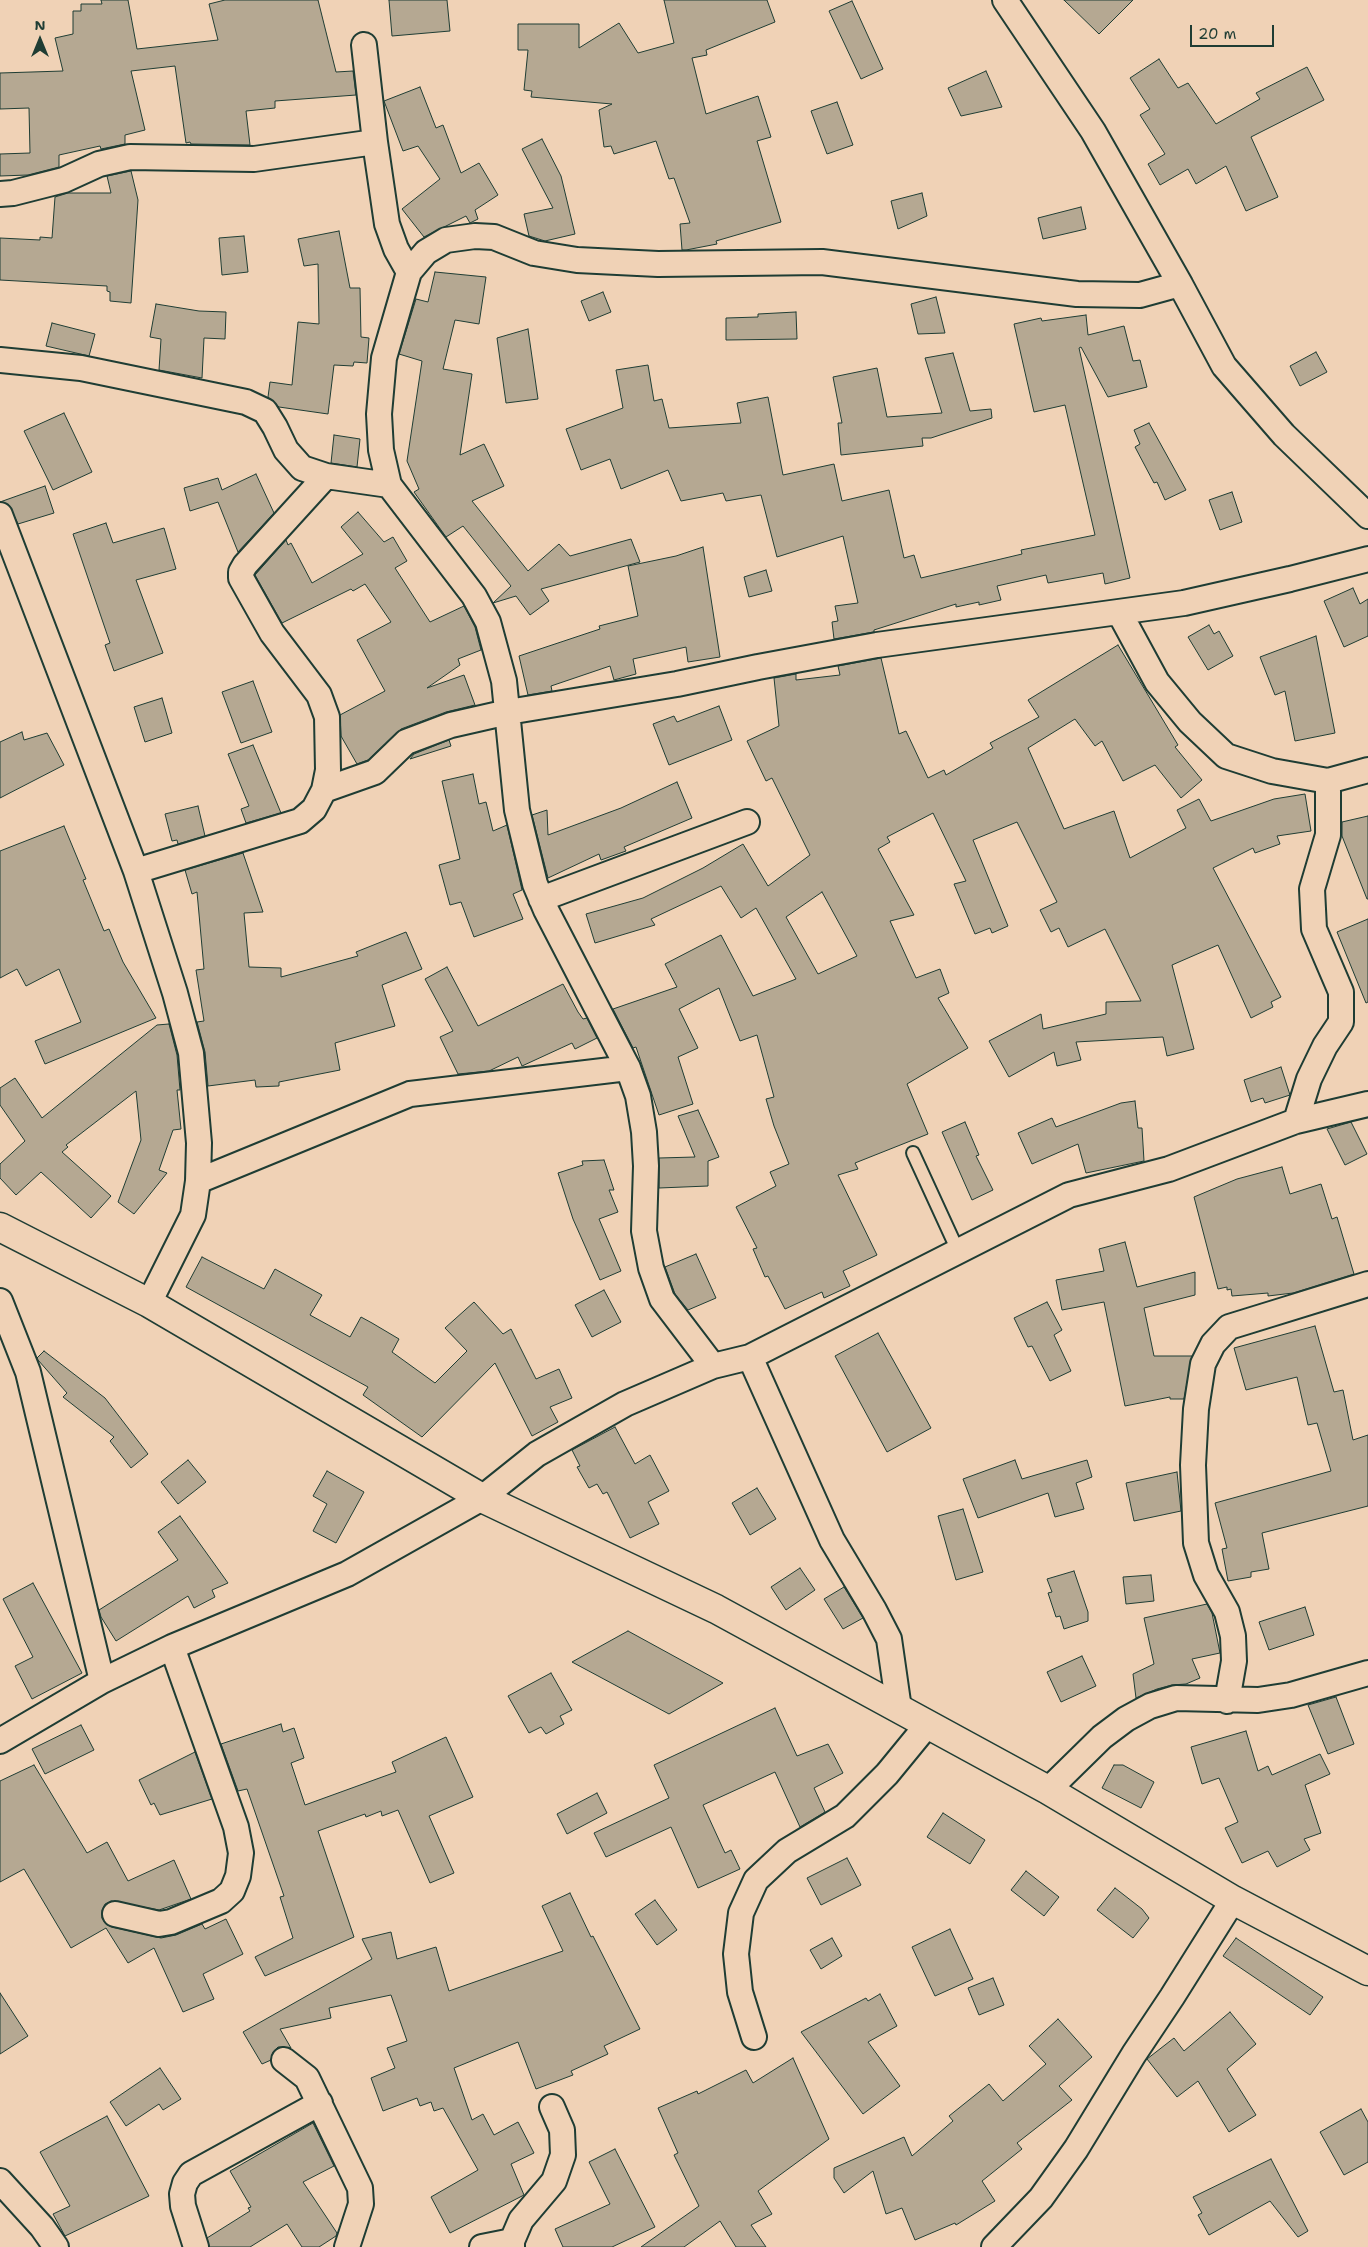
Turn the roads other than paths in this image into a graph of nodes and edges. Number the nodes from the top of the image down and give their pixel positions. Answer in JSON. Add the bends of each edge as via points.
{"nodes":[{"id":1,"x":1005,"y":0,"type":"edge"},
{"id":2,"x":364,"y":45,"type":"dead end"},
{"id":3,"x":375,"y":142,"type":"junction"},
{"id":4,"x":0,"y":194,"type":"edge"},
{"id":5,"x":409,"y":272,"type":"junction"},
{"id":6,"x":1180,"y":284,"type":"junction"},
{"id":7,"x":0,"y":360,"type":"edge"},
{"id":8,"x":326,"y":476,"type":"junction"},
{"id":9,"x":389,"y":485,"type":"junction"},
{"id":10,"x":0,"y":515,"type":"edge"},
{"id":11,"x":1368,"y":516,"type":"edge"},
{"id":12,"x":1368,"y":559,"type":"edge"},
{"id":13,"x":1119,"y":612,"type":"junction"},
{"id":14,"x":508,"y":712,"type":"junction"},
{"id":15,"x":1368,"y":770,"type":"edge"},
{"id":16,"x":1328,"y":781,"type":"junction"},
{"id":17,"x":324,"y":790,"type":"junction"},
{"id":18,"x":747,"y":822,"type":"dead end"},
{"id":19,"x":136,"y":871,"type":"junction"},
{"id":20,"x":541,"y":899,"type":"junction"},
{"id":21,"x":628,"y":1068,"type":"junction"},
{"id":22,"x":1368,"y":1104,"type":"edge"},
{"id":23,"x":1296,"y":1121,"type":"junction"},
{"id":24,"x":913,"y":1153,"type":"dead end"},
{"id":25,"x":198,"y":1180,"type":"junction"},
{"id":26,"x":2,"y":1234,"type":"edge"},
{"id":27,"x":958,"y":1251,"type":"junction"},
{"id":28,"x":1368,"y":1284,"type":"edge"},
{"id":29,"x":0,"y":1301,"type":"edge"},
{"id":30,"x":149,"y":1303,"type":"junction"},
{"id":31,"x":750,"y":1357,"type":"junction"},
{"id":32,"x":713,"y":1366,"type":"junction"},
{"id":33,"x":482,"y":1498,"type":"junction"},
{"id":34,"x":172,"y":1647,"type":"junction"},
{"id":35,"x":1368,"y":1673,"type":"edge"},
{"id":36,"x":102,"y":1682,"type":"junction"},
{"id":37,"x":1228,"y":1700,"type":"junction"},
{"id":38,"x":899,"y":1709,"type":"junction"},
{"id":39,"x":928,"y":1724,"type":"junction"},
{"id":40,"x":0,"y":1740,"type":"edge"},
{"id":41,"x":1048,"y":1790,"type":"junction"},
{"id":42,"x":1233,"y":1900,"type":"junction"},
{"id":43,"x":115,"y":1914,"type":"dead end"},
{"id":44,"x":1368,"y":1971,"type":"edge"},
{"id":45,"x":754,"y":2037,"type":"dead end"},
{"id":46,"x":284,"y":2060,"type":"dead end"},
{"id":47,"x":320,"y":2103,"type":"junction"},
{"id":48,"x":552,"y":2107,"type":"dead end"},
{"id":49,"x":0,"y":2181,"type":"edge"},
{"id":50,"x":512,"y":2244,"type":"edge"},
{"id":51,"x":56,"y":2247,"type":"edge"},
{"id":52,"x":196,"y":2247,"type":"edge"},
{"id":53,"x":347,"y":2247,"type":"edge"},
{"id":54,"x":482,"y":2247,"type":"edge"},
{"id":55,"x":994,"y":2247,"type":"edge"}],
"edges":[{"from":1,"to":6,"type":"street","via":[[1093,131]]},
{"from":2,"to":3,"type":"street"},
{"from":3,"to":4,"type":"street","via":[[254,159],[130,157],[99,164],[64,180],[13,194]]},
{"from":3,"to":5,"type":"street","via":[[388,224],[396,249]]},
{"from":5,"to":6,"type":"street","via":[[426,252],[446,240],[475,236],[494,237],[534,253],[577,260],[658,264],[822,262],[1077,294],[1140,295]]},
{"from":5,"to":9,"type":"street","via":[[384,358],[379,414],[381,450]]},
{"from":6,"to":11,"type":"street","via":[[1224,366],[1284,435]]},
{"from":7,"to":8,"type":"street","via":[[82,368],[246,402],[265,411],[286,450],[302,468]]},
{"from":8,"to":9,"type":"street"},
{"from":8,"to":17,"type":"street","via":[[241,572],[272,633],[319,695],[327,717],[328,770]]},
{"from":9,"to":14,"type":"street","via":[[474,596],[488,622],[504,680]]},
{"from":10,"to":19,"type":"street"},
{"from":12,"to":13,"type":"street","via":[[1184,602]]},
{"from":13,"to":14,"type":"street","via":[[877,645],[677,684]]},
{"from":13,"to":16,"type":"street","via":[[1157,682],[1190,722],[1226,756],[1272,771]]},
{"from":14,"to":17,"type":"street","via":[[451,725],[406,742],[375,772]]},
{"from":14,"to":20,"type":"street","via":[[517,810]]},
{"from":15,"to":16,"type":"street"},
{"from":16,"to":23,"type":"street","via":[[1328,835],[1312,888],[1314,929],[1341,992],[1341,1022],[1309,1079]]},
{"from":17,"to":19,"type":"street","via":[[314,809],[300,821]]},
{"from":18,"to":20,"type":"street"},
{"from":19,"to":25,"type":"street","via":[[191,1053],[199,1143]]},
{"from":20,"to":21,"type":"street"},
{"from":21,"to":25,"type":"street","via":[[410,1094]]},
{"from":21,"to":32,"type":"street","via":[[638,1096],[644,1132],[644,1231],[651,1268],[662,1299]]},
{"from":22,"to":23,"type":"street"},
{"from":23,"to":27,"type":"street","via":[[1169,1169],[1069,1195]]},
{"from":24,"to":27,"type":"lane"},
{"from":25,"to":30,"type":"street","via":[[192,1215]]},
{"from":26,"to":30,"type":"street"},
{"from":27,"to":31,"type":"street"},
{"from":28,"to":37,"type":"street","via":[[1229,1327],[1213,1344],[1203,1364],[1196,1409],[1193,1465],[1196,1543],[1206,1575],[1227,1612],[1233,1636],[1234,1661]]},
{"from":29,"to":36,"type":"street","via":[[28,1372]]},
{"from":30,"to":33,"type":"street"},
{"from":31,"to":32,"type":"street"},
{"from":31,"to":38,"type":"street","via":[[832,1540],[889,1639]]},
{"from":32,"to":33,"type":"street","via":[[625,1404],[537,1454]]},
{"from":33,"to":34,"type":"street","via":[[347,1574]]},
{"from":33,"to":38,"type":"street","via":[[716,1609]]},
{"from":34,"to":36,"type":"street"},
{"from":34,"to":43,"type":"street","via":[[236,1827],[241,1853],[238,1876],[232,1891],[221,1901],[171,1922],[159,1924]]},
{"from":35,"to":37,"type":"street","via":[[1291,1695]]},
{"from":36,"to":40,"type":"street"},
{"from":37,"to":41,"type":"street","via":[[1176,1698],[1150,1706],[1102,1737]]},
{"from":38,"to":39,"type":"street"},
{"from":39,"to":41,"type":"street"},
{"from":39,"to":45,"type":"street","via":[[845,1816],[787,1851],[756,1880],[741,1913],[736,1954],[740,1992]]},
{"from":41,"to":42,"type":"street"},
{"from":42,"to":44,"type":"street"},
{"from":42,"to":55,"type":"street","via":[[1076,2148],[1041,2198]]},
{"from":46,"to":47,"type":"street","via":[[307,2078]]},
{"from":47,"to":52,"type":"street","via":[[191,2174],[185,2183],[182,2206]]},
{"from":47,"to":53,"type":"street","via":[[360,2188],[361,2204]]},
{"from":48,"to":50,"type":"street","via":[[562,2130],[563,2155],[554,2181],[521,2220]]},
{"from":49,"to":51,"type":"street"},
{"from":50,"to":54,"type":"street"}]}
